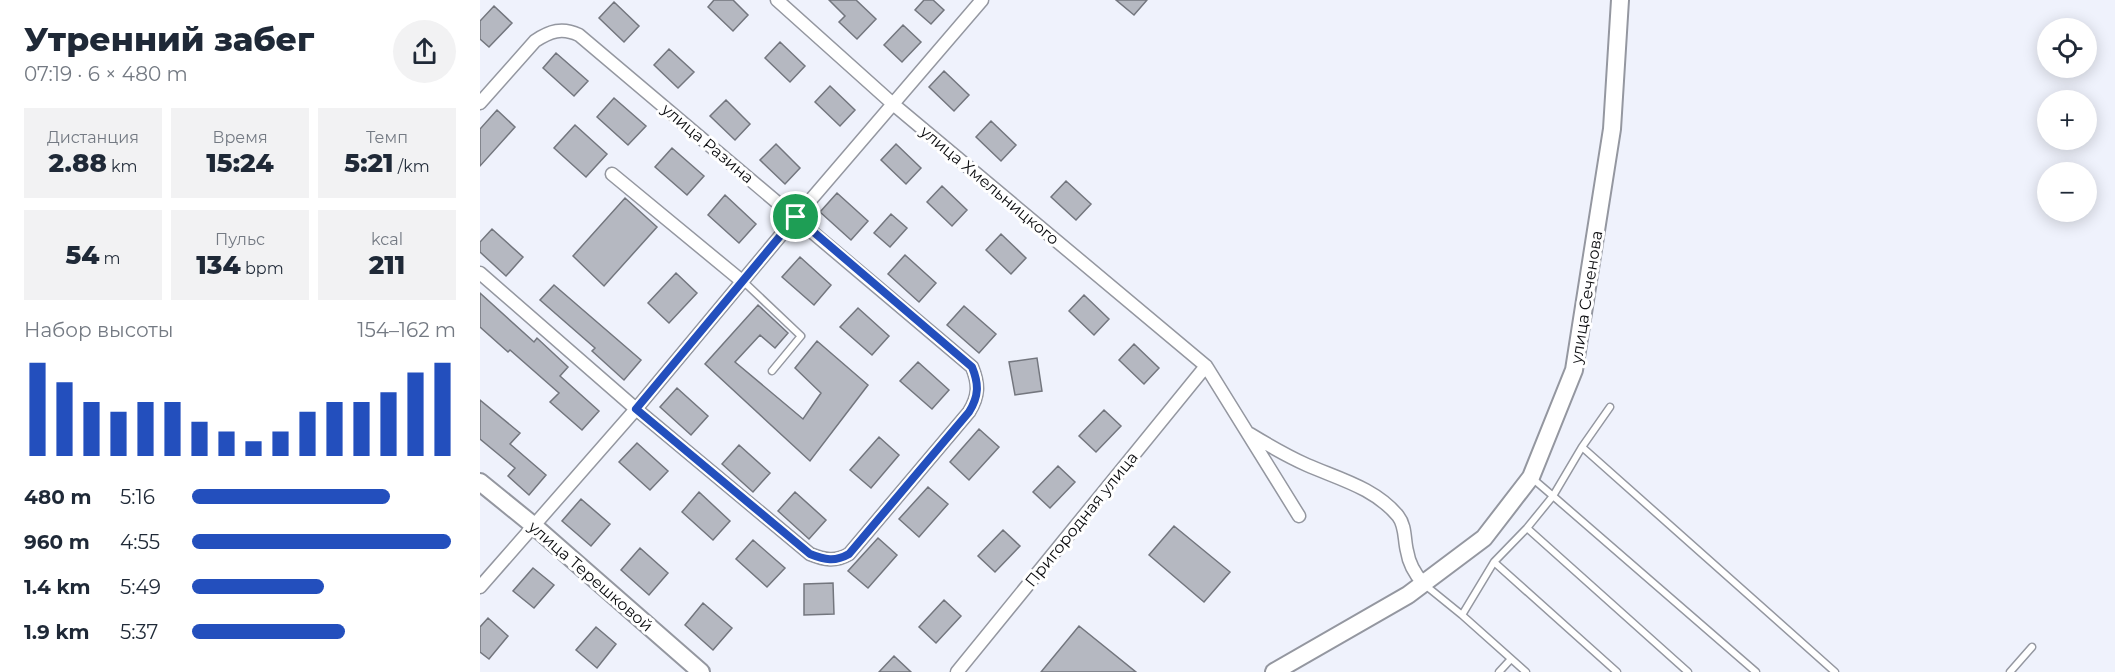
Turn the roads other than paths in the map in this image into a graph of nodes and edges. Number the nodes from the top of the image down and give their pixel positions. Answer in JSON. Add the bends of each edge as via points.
{"nodes":[{"id":1,"x":777,"y":0,"type":"edge"},
{"id":2,"x":982,"y":0,"type":"edge"},
{"id":3,"x":1620,"y":0,"type":"edge"},
{"id":4,"x":480,"y":103,"type":"edge"},
{"id":5,"x":892,"y":104,"type":"junction"},
{"id":6,"x":612,"y":174,"type":"dead end"},
{"id":7,"x":796,"y":217,"type":"junction"},
{"id":8,"x":480,"y":273,"type":"edge"},
{"id":9,"x":743,"y":282,"type":"junction"},
{"id":10,"x":1206,"y":366,"type":"junction"},
{"id":11,"x":772,"y":371,"type":"dead end"},
{"id":12,"x":1610,"y":407,"type":"dead end"},
{"id":13,"x":636,"y":409,"type":"junction"},
{"id":14,"x":1246,"y":432,"type":"junction"},
{"id":15,"x":1582,"y":447,"type":"junction"},
{"id":16,"x":1531,"y":477,"type":"junction"},
{"id":17,"x":480,"y":482,"type":"edge"},
{"id":18,"x":1553,"y":496,"type":"junction"},
{"id":19,"x":1299,"y":516,"type":"dead end"},
{"id":20,"x":533,"y":525,"type":"junction"},
{"id":21,"x":1527,"y":528,"type":"junction"},
{"id":22,"x":1494,"y":562,"type":"junction"},
{"id":23,"x":1423,"y":583,"type":"junction"},
{"id":24,"x":480,"y":587,"type":"edge"},
{"id":25,"x":1462,"y":615,"type":"junction"},
{"id":26,"x":2032,"y":647,"type":"dead end"},
{"id":27,"x":1511,"y":659,"type":"junction"},
{"id":28,"x":701,"y":672,"type":"edge"},
{"id":29,"x":957,"y":672,"type":"edge"},
{"id":30,"x":1274,"y":672,"type":"edge"},
{"id":31,"x":1499,"y":672,"type":"edge"},
{"id":32,"x":1526,"y":672,"type":"edge"},
{"id":33,"x":1617,"y":672,"type":"edge"},
{"id":34,"x":1688,"y":672,"type":"edge"},
{"id":35,"x":1756,"y":672,"type":"edge"},
{"id":36,"x":1835,"y":672,"type":"edge"},
{"id":37,"x":2010,"y":672,"type":"edge"}],
"edges":[{"from":1,"to":5,"type":"street","name":"улица Хмельницкого"},
{"from":2,"to":5,"type":"street"},
{"from":3,"to":16,"type":"street","name":"улица Сеченова","via":[[1612,129],[1574,370]]},
{"from":4,"to":7,"type":"street","name":"улица Разина","via":[[535,41],[558,30],[570,30]]},
{"from":5,"to":7,"type":"street"},
{"from":5,"to":10,"type":"street","name":"улица Хмельницкого"},
{"from":6,"to":9,"type":"street"},
{"from":7,"to":9,"type":"street"},
{"from":7,"to":13,"type":"street","name":"улица Разина","via":[[972,367],[977,394],[969,412],[849,554],[832,560],[810,554]]},
{"from":8,"to":13,"type":"street","name":"улица Разина"},
{"from":9,"to":11,"type":"lane","via":[[801,336]]},
{"from":9,"to":13,"type":"street"},
{"from":10,"to":14,"type":"street","name":"улица Хмельницкого"},
{"from":10,"to":29,"type":"street","name":"Пригородная улица"},
{"from":12,"to":15,"type":"lane"},
{"from":13,"to":20,"type":"street"},
{"from":14,"to":19,"type":"street","name":"улица Хмельницкого"},
{"from":14,"to":23,"type":"street","via":[[1383,501],[1400,518],[1413,572]]},
{"from":15,"to":18,"type":"lane"},
{"from":15,"to":36,"type":"lane"},
{"from":16,"to":18,"type":"lane"},
{"from":16,"to":23,"type":"street","name":"улица Сеченова","via":[[1484,538]]},
{"from":17,"to":20,"type":"street","name":"улица Терешковой"},
{"from":18,"to":21,"type":"lane"},
{"from":18,"to":35,"type":"lane"},
{"from":20,"to":24,"type":"street"},
{"from":20,"to":28,"type":"street","name":"улица Терешковой"},
{"from":21,"to":22,"type":"lane"},
{"from":21,"to":34,"type":"lane"},
{"from":22,"to":25,"type":"lane"},
{"from":22,"to":33,"type":"lane"},
{"from":23,"to":25,"type":"lane"},
{"from":23,"to":30,"type":"street","name":"улица Сеченова"},
{"from":25,"to":27,"type":"lane"},
{"from":26,"to":37,"type":"lane"},
{"from":27,"to":31,"type":"lane"},
{"from":27,"to":32,"type":"lane"}]}
